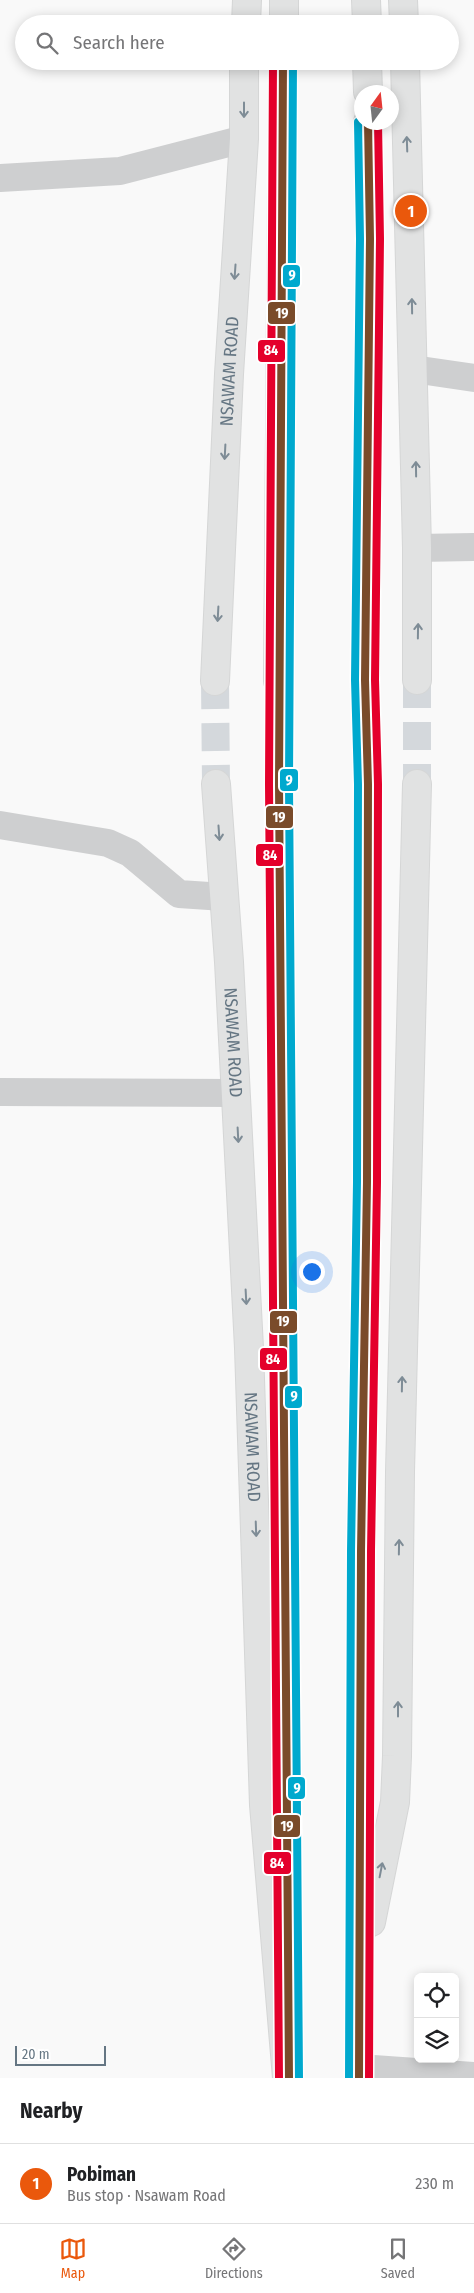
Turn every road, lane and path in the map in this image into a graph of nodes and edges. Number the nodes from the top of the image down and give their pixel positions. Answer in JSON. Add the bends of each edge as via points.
{"nodes":[{"id":1,"x":247,"y":0,"type":"edge"},
{"id":2,"x":284,"y":0,"type":"edge"},
{"id":3,"x":366,"y":0,"type":"edge"},
{"id":4,"x":403,"y":0,"type":"edge"},
{"id":5,"x":246,"y":15,"type":"edge"},
{"id":6,"x":284,"y":15,"type":"edge"},
{"id":7,"x":366,"y":15,"type":"edge"},
{"id":8,"x":404,"y":15,"type":"edge"},
{"id":9,"x":244,"y":70,"type":"edge"},
{"id":10,"x":284,"y":70,"type":"edge"},
{"id":11,"x":367,"y":70,"type":"edge"},
{"id":12,"x":405,"y":70,"type":"edge"},
{"id":13,"x":368,"y":85,"type":"edge"},
{"id":14,"x":368,"y":130,"type":"edge"},
{"id":15,"x":244,"y":139,"type":"junction"},
{"id":16,"x":0,"y":178,"type":"edge"},
{"id":17,"x":413,"y":369,"type":"junction"},
{"id":18,"x":474,"y":378,"type":"edge"},
{"id":19,"x":474,"y":547,"type":"edge"},
{"id":20,"x":417,"y":548,"type":"junction"},
{"id":21,"x":215,"y":680,"type":"tunnel mouth"},
{"id":22,"x":365,"y":680,"type":"tunnel mouth"},
{"id":23,"x":417,"y":680,"type":"tunnel mouth"},
{"id":24,"x":278,"y":681,"type":"tunnel mouth"},
{"id":25,"x":216,"y":784,"type":"tunnel mouth"},
{"id":26,"x":279,"y":784,"type":"tunnel mouth"},
{"id":27,"x":368,"y":784,"type":"tunnel mouth"},
{"id":28,"x":417,"y":784,"type":"tunnel mouth"},
{"id":29,"x":0,"y":825,"type":"edge"},
{"id":30,"x":224,"y":897,"type":"junction"},
{"id":31,"x":0,"y":1092,"type":"edge"},
{"id":32,"x":236,"y":1093,"type":"junction"},
{"id":33,"x":358,"y":1987,"type":"junction"},
{"id":34,"x":359,"y":2073,"type":"edge"},
{"id":35,"x":474,"y":2076,"type":"edge"},
{"id":36,"x":288,"y":2078,"type":"edge"}],
"edges":[{"from":1,"to":5,"type":"highway"},
{"from":2,"to":6,"type":"highway"},
{"from":3,"to":7,"type":"highway"},
{"from":4,"to":8,"type":"highway"},
{"from":9,"to":15,"type":"highway","name":"NSAWAM ROAD","one_way":true},
{"from":10,"to":24,"type":"highway"},
{"from":11,"to":13,"type":"highway"},
{"from":17,"to":12,"type":"highway","one_way":true},
{"from":14,"to":22,"type":"highway"},
{"from":15,"to":16,"type":"street","via":[[120,172]]},
{"from":15,"to":21,"type":"highway","name":"NSAWAM ROAD","one_way":true,"via":[[228,374]]},
{"from":17,"to":18,"type":"street"},
{"from":20,"to":17,"type":"highway","one_way":true},
{"from":19,"to":20,"type":"street"},
{"from":23,"to":20,"type":"highway","one_way":true},
{"from":25,"to":30,"type":"highway","name":"NSAWAM ROAD","one_way":true},
{"from":26,"to":36,"type":"highway","name":"NSAWAM ROAD"},
{"from":27,"to":33,"type":"highway"},
{"from":33,"to":28,"type":"highway","one_way":true,"via":[[395,1802]]},
{"from":29,"to":30,"type":"street","via":[[108,843],[130,853],[179,894]]},
{"from":30,"to":32,"type":"highway","name":"NSAWAM ROAD"},
{"from":31,"to":32,"type":"street"},
{"from":32,"to":36,"type":"highway","name":"NSAWAM ROAD","one_way":true,"via":[[249,1348],[264,1805]]},
{"from":33,"to":34,"type":"highway"},
{"from":34,"to":35,"type":"street"}]}
